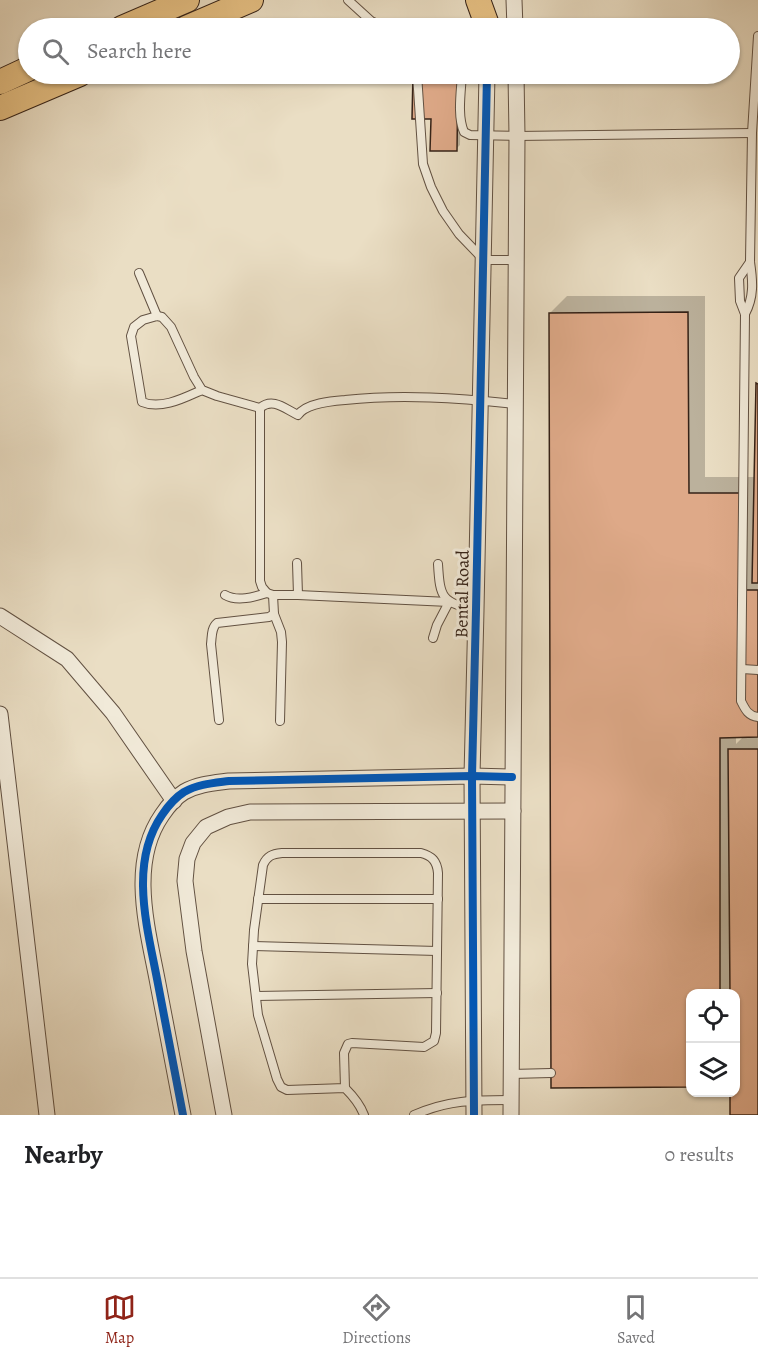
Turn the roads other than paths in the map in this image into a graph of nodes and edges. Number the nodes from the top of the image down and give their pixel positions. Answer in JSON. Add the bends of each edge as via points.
{"nodes":[{"id":1,"x":187,"y":0,"type":"edge"},
{"id":2,"x":251,"y":0,"type":"edge"},
{"id":3,"x":348,"y":0,"type":"edge"},
{"id":4,"x":514,"y":0,"type":"edge"},
{"id":5,"x":145,"y":18,"type":"edge"},
{"id":6,"x":209,"y":18,"type":"edge"},
{"id":7,"x":368,"y":18,"type":"edge"},
{"id":8,"x":515,"y":18,"type":"edge"},
{"id":9,"x":758,"y":36,"type":"edge"},
{"id":10,"x":18,"y":74,"type":"edge"},
{"id":11,"x":0,"y":82,"type":"edge"},
{"id":12,"x":56,"y":84,"type":"edge"},
{"id":13,"x":418,"y":84,"type":"edge"},
{"id":14,"x":462,"y":84,"type":"edge"},
{"id":15,"x":487,"y":84,"type":"edge"},
{"id":16,"x":516,"y":84,"type":"edge"},
{"id":17,"x":0,"y":108,"type":"edge"},
{"id":18,"x":752,"y":133,"type":"junction"},
{"id":19,"x":486,"y":135,"type":"junction"},
{"id":20,"x":517,"y":136,"type":"junction"},
{"id":21,"x":484,"y":260,"type":"junction"},
{"id":22,"x":516,"y":260,"type":"junction"},
{"id":23,"x":750,"y":262,"type":"junction"},
{"id":24,"x":140,"y":273,"type":"dead end"},
{"id":25,"x":745,"y":314,"type":"junction"},
{"id":26,"x":157,"y":316,"type":"junction"},
{"id":27,"x":202,"y":390,"type":"junction"},
{"id":28,"x":481,"y":400,"type":"junction"},
{"id":29,"x":514,"y":404,"type":"junction"},
{"id":30,"x":260,"y":408,"type":"junction"},
{"id":31,"x":297,"y":563,"type":"dead end"},
{"id":32,"x":438,"y":564,"type":"dead end"},
{"id":33,"x":270,"y":594,"type":"junction"},
{"id":34,"x":225,"y":595,"type":"dead end"},
{"id":35,"x":298,"y":595,"type":"junction"},
{"id":36,"x":449,"y":602,"type":"junction"},
{"id":37,"x":476,"y":610,"type":"junction"},
{"id":38,"x":274,"y":614,"type":"junction"},
{"id":39,"x":0,"y":616,"type":"edge"},
{"id":40,"x":433,"y":638,"type":"dead end"},
{"id":41,"x":742,"y":669,"type":"junction"},
{"id":42,"x":758,"y":670,"type":"edge"},
{"id":43,"x":0,"y":714,"type":"edge"},
{"id":44,"x":758,"y":717,"type":"edge"},
{"id":45,"x":219,"y":720,"type":"dead end"},
{"id":46,"x":280,"y":721,"type":"dead end"},
{"id":47,"x":472,"y":776,"type":"junction"},
{"id":48,"x":512,"y":777,"type":"junction"},
{"id":49,"x":174,"y":801,"type":"junction"},
{"id":50,"x":513,"y":811,"type":"junction"},
{"id":51,"x":472,"y":812,"type":"junction"},
{"id":52,"x":258,"y":899,"type":"junction"},
{"id":53,"x":438,"y":899,"type":"junction"},
{"id":54,"x":253,"y":946,"type":"junction"},
{"id":55,"x":437,"y":951,"type":"junction"},
{"id":56,"x":437,"y":993,"type":"junction"},
{"id":57,"x":256,"y":996,"type":"junction"},
{"id":58,"x":551,"y":1073,"type":"dead end"},
{"id":59,"x":511,"y":1074,"type":"junction"},
{"id":60,"x":345,"y":1088,"type":"junction"},
{"id":61,"x":474,"y":1107,"type":"edge"},
{"id":62,"x":511,"y":1108,"type":"edge"},
{"id":63,"x":47,"y":1115,"type":"edge"},
{"id":64,"x":183,"y":1115,"type":"edge"},
{"id":65,"x":224,"y":1115,"type":"edge"},
{"id":66,"x":364,"y":1115,"type":"edge"},
{"id":67,"x":414,"y":1115,"type":"edge"}],
"edges":[{"from":1,"to":5,"type":"main road"},
{"from":2,"to":6,"type":"main road"},
{"from":3,"to":7,"type":"lane"},
{"from":4,"to":8,"type":"street"},
{"from":9,"to":18,"type":"lane"},
{"from":10,"to":11,"type":"main road"},
{"from":12,"to":17,"type":"main road"},
{"from":13,"to":21,"type":"lane","via":[[423,164],[431,187],[459,234]]},
{"from":14,"to":19,"type":"lane","via":[[464,132]]},
{"from":15,"to":19,"type":"street","name":"Bental Road"},
{"from":16,"to":20,"type":"street"},
{"from":18,"to":20,"type":"lane"},
{"from":18,"to":23,"type":"lane"},
{"from":19,"to":20,"type":"lane"},
{"from":19,"to":21,"type":"street","name":"Bental Road"},
{"from":20,"to":22,"type":"street"},
{"from":21,"to":22,"type":"lane"},
{"from":21,"to":28,"type":"street","name":"Bental Road"},
{"from":22,"to":29,"type":"street"},
{"from":23,"to":25,"type":"lane","via":[[751,302]]},
{"from":23,"to":25,"type":"lane","via":[[739,278]]},
{"from":24,"to":26,"type":"lane"},
{"from":25,"to":41,"type":"lane"},
{"from":26,"to":27,"type":"lane","via":[[171,327]]},
{"from":26,"to":27,"type":"lane","via":[[143,320],[131,331],[142,402],[160,405]]},
{"from":27,"to":30,"type":"lane"},
{"from":28,"to":29,"type":"lane"},
{"from":28,"to":30,"type":"lane","via":[[377,396],[325,402],[298,414],[277,404]]},
{"from":28,"to":37,"type":"street","name":"Bental Road"},
{"from":29,"to":48,"type":"street"},
{"from":30,"to":33,"type":"lane","via":[[260,581]]},
{"from":31,"to":35,"type":"lane"},
{"from":32,"to":36,"type":"lane","via":[[441,592]]},
{"from":33,"to":34,"type":"lane","via":[[245,598]]},
{"from":33,"to":35,"type":"lane"},
{"from":33,"to":38,"type":"lane"},
{"from":35,"to":36,"type":"lane"},
{"from":36,"to":37,"type":"lane"},
{"from":36,"to":40,"type":"lane"},
{"from":37,"to":47,"type":"street","name":"Bental Road"},
{"from":38,"to":45,"type":"lane","via":[[214,626],[211,644]]},
{"from":38,"to":46,"type":"lane","via":[[282,642]]},
{"from":39,"to":49,"type":"street","via":[[67,659],[113,713]]},
{"from":41,"to":42,"type":"lane"},
{"from":41,"to":44,"type":"lane","via":[[741,701],[747,713]]},
{"from":43,"to":63,"type":"street"},
{"from":47,"to":48,"type":"street"},
{"from":47,"to":49,"type":"street","via":[[229,781],[183,792]]},
{"from":47,"to":51,"type":"street","name":"Bental Road"},
{"from":48,"to":50,"type":"street"},
{"from":49,"to":64,"type":"street","via":[[153,828],[143,875],[146,916]]},
{"from":50,"to":51,"type":"street"},
{"from":50,"to":59,"type":"street"},
{"from":51,"to":61,"type":"street","name":"Bental Road"},
{"from":51,"to":65,"type":"street","via":[[250,812],[206,827],[193,843],[185,882]]},
{"from":52,"to":53,"type":"lane"},
{"from":52,"to":53,"type":"lane","via":[[263,865],[270,855],[282,853],[428,855],[438,868]]},
{"from":52,"to":54,"type":"lane"},
{"from":53,"to":55,"type":"lane"},
{"from":54,"to":55,"type":"lane"},
{"from":54,"to":57,"type":"lane"},
{"from":55,"to":56,"type":"lane"},
{"from":56,"to":57,"type":"lane"},
{"from":56,"to":60,"type":"lane","via":[[434,1041],[424,1047],[348,1044],[344,1053]]},
{"from":57,"to":60,"type":"lane","via":[[258,1015],[281,1087]]},
{"from":58,"to":59,"type":"lane"},
{"from":59,"to":62,"type":"street"},
{"from":60,"to":66,"type":"lane"},
{"from":61,"to":62,"type":"lane"},
{"from":61,"to":67,"type":"lane","via":[[456,1102]]}]}
